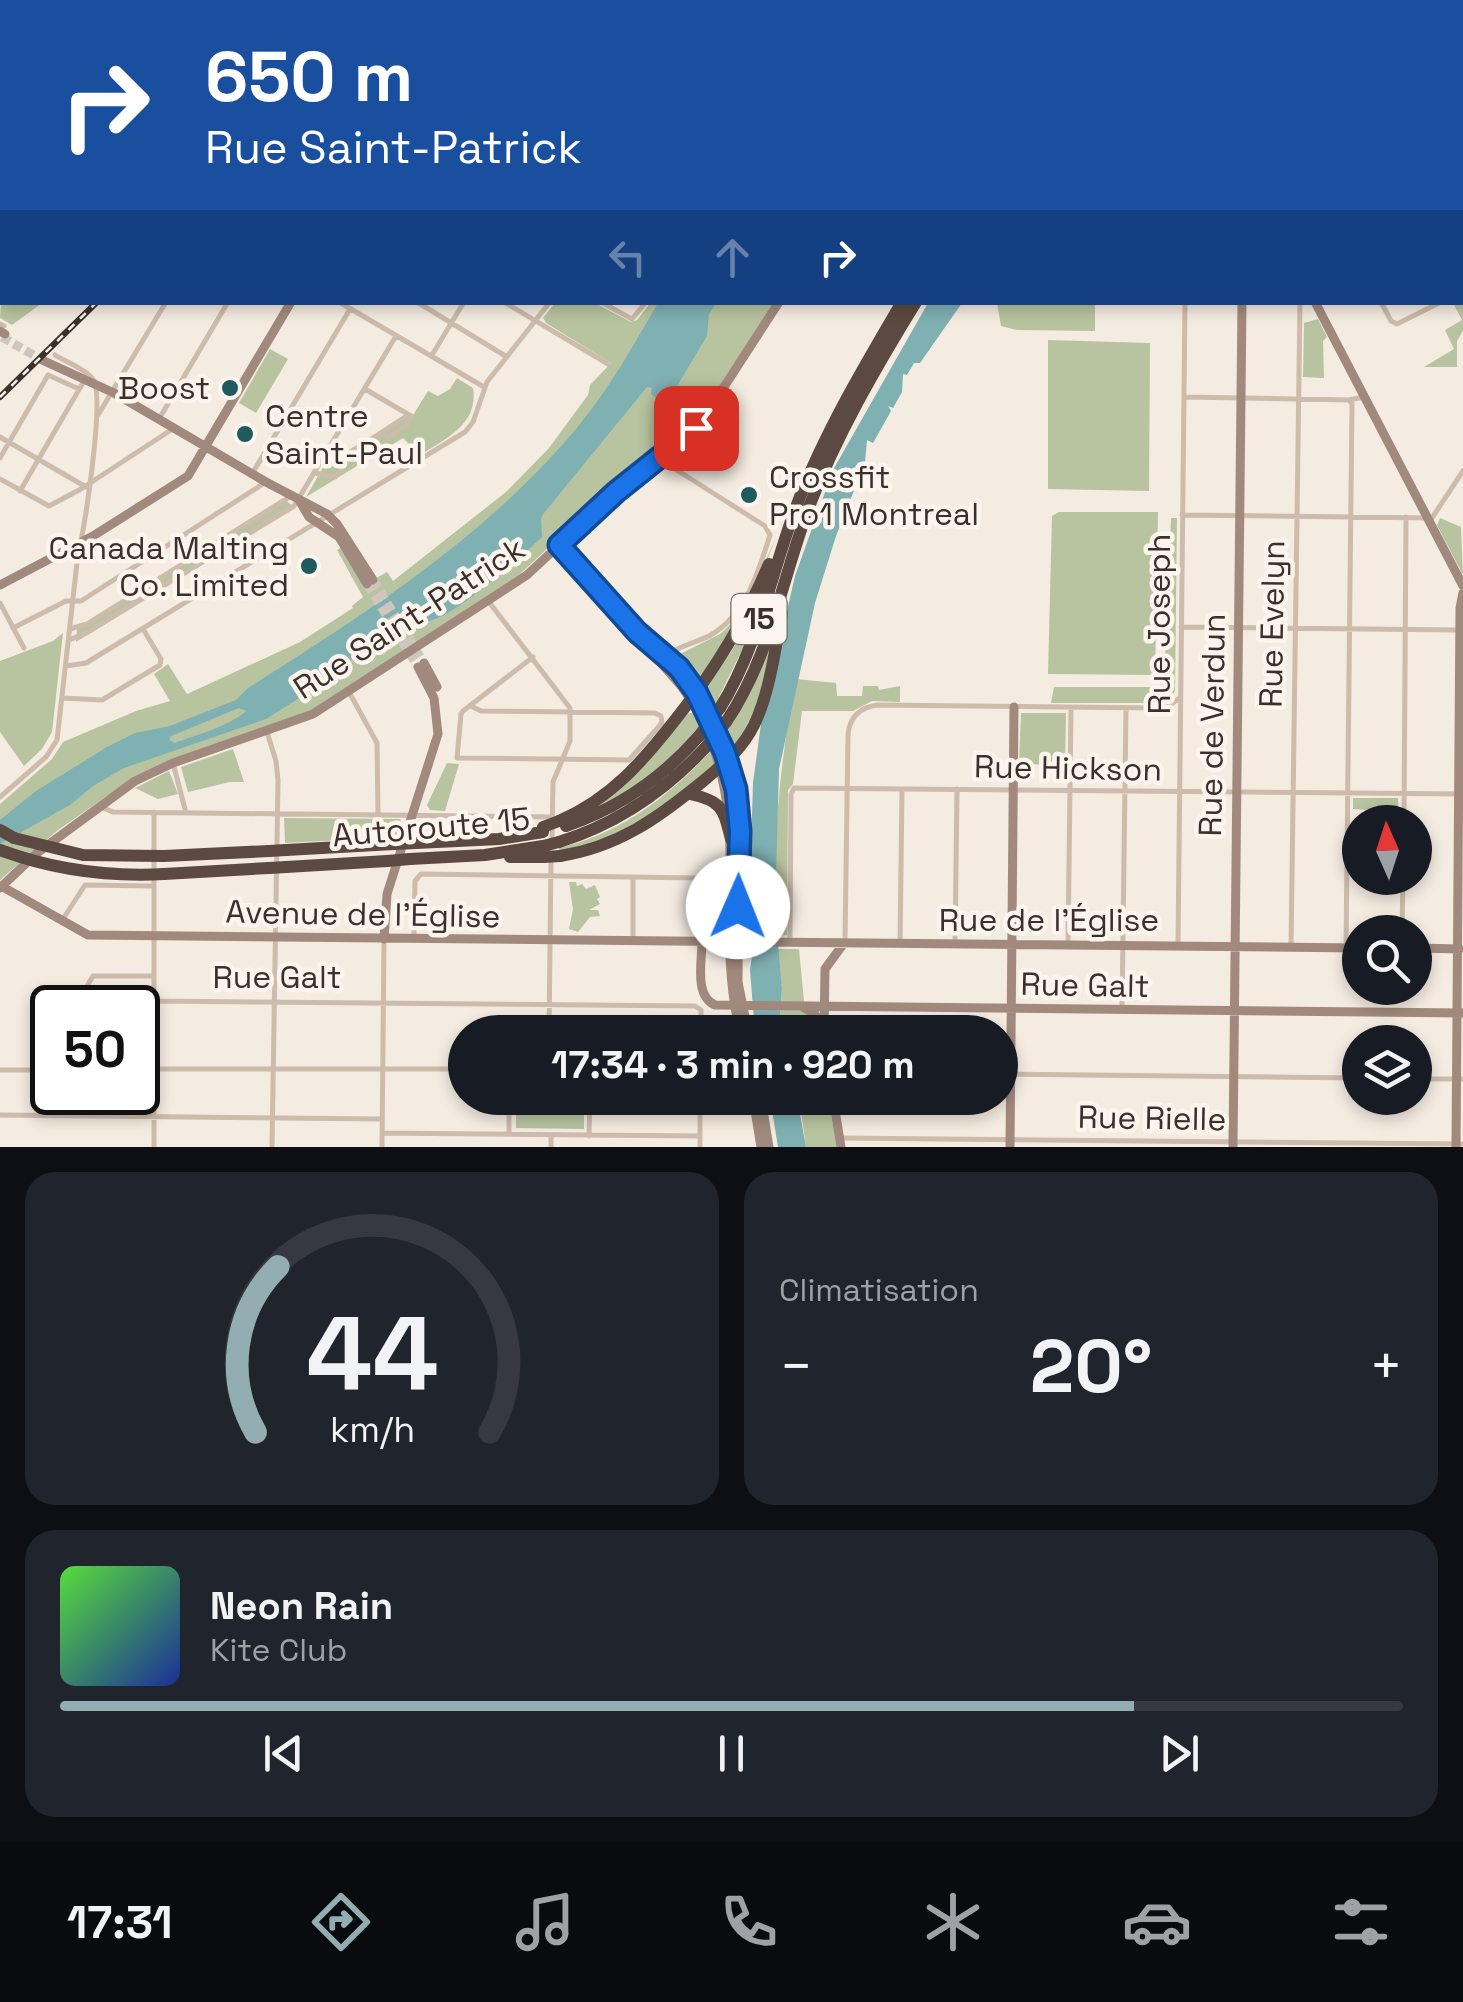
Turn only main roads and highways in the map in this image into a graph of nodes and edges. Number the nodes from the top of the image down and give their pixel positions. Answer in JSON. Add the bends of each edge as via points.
{"nodes":[{"id":1,"x":289,"y":305,"type":"edge"},
{"id":2,"x":777,"y":305,"type":"edge"},
{"id":3,"x":900,"y":305,"type":"edge"},
{"id":4,"x":914,"y":305,"type":"edge"},
{"id":5,"x":1242,"y":305,"type":"edge"},
{"id":6,"x":1317,"y":305,"type":"edge"},
{"id":7,"x":47,"y":357,"type":"tunnel mouth"},
{"id":8,"x":206,"y":447,"type":"junction"},
{"id":9,"x":295,"y":498,"type":"junction"},
{"id":10,"x":789,"y":526,"type":"junction"},
{"id":11,"x":559,"y":545,"type":"junction"},
{"id":12,"x":791,"y":561,"type":"junction"},
{"id":13,"x":0,"y":585,"type":"edge"},
{"id":14,"x":1463,"y":589,"type":"edge"},
{"id":15,"x":1462,"y":626,"type":"edge"},
{"id":16,"x":637,"y":632,"type":"junction"},
{"id":17,"x":421,"y":665,"type":"tunnel mouth"},
{"id":18,"x":694,"y":697,"type":"junction"},
{"id":19,"x":1014,"y":707,"type":"road end"},
{"id":20,"x":702,"y":742,"type":"junction"},
{"id":21,"x":724,"y":764,"type":"junction"},
{"id":22,"x":690,"y":794,"type":"junction"},
{"id":23,"x":1461,"y":794,"type":"edge"},
{"id":24,"x":5,"y":834,"type":"edge"},
{"id":25,"x":551,"y":836,"type":"junction"},
{"id":26,"x":731,"y":840,"type":"junction"},
{"id":27,"x":0,"y":850,"type":"edge"},
{"id":28,"x":398,"y":855,"type":"junction"},
{"id":29,"x":1,"y":887,"type":"edge"},
{"id":30,"x":729,"y":922,"type":"junction"},
{"id":31,"x":384,"y":939,"type":"junction"},
{"id":32,"x":702,"y":941,"type":"junction"},
{"id":33,"x":737,"y":942,"type":"junction"},
{"id":34,"x":844,"y":944,"type":"junction"},
{"id":35,"x":1012,"y":945,"type":"junction"},
{"id":36,"x":1235,"y":946,"type":"junction"},
{"id":37,"x":1342,"y":948,"type":"edge"},
{"id":38,"x":1432,"y":948,"type":"edge"},
{"id":39,"x":1460,"y":949,"type":"edge"},
{"id":40,"x":743,"y":1006,"type":"junction"},
{"id":41,"x":826,"y":1006,"type":"junction"},
{"id":42,"x":800,"y":1007,"type":"junction"},
{"id":43,"x":1011,"y":1010,"type":"junction"},
{"id":44,"x":1234,"y":1011,"type":"junction"},
{"id":45,"x":1460,"y":1013,"type":"edge"},
{"id":46,"x":742,"y":1015,"type":"edge"},
{"id":47,"x":745,"y":1015,"type":"edge"},
{"id":48,"x":814,"y":1015,"type":"edge"},
{"id":49,"x":825,"y":1015,"type":"edge"},
{"id":50,"x":1011,"y":1015,"type":"edge"},
{"id":51,"x":1460,"y":1079,"type":"edge"},
{"id":52,"x":756,"y":1115,"type":"edge"},
{"id":53,"x":764,"y":1115,"type":"edge"},
{"id":54,"x":836,"y":1115,"type":"edge"},
{"id":55,"x":1008,"y":1115,"type":"edge"},
{"id":56,"x":841,"y":1142,"type":"edge"},
{"id":57,"x":1010,"y":1143,"type":"edge"},
{"id":58,"x":1233,"y":1144,"type":"edge"},
{"id":59,"x":1458,"y":1145,"type":"edge"},
{"id":60,"x":762,"y":1147,"type":"edge"},
{"id":61,"x":769,"y":1147,"type":"edge"}],
"edges":[{"from":1,"to":8,"type":"main road"},
{"from":2,"to":11,"type":"main road","name":"Rue Saint-Patrick","via":[[703,421]]},
{"from":3,"to":10,"type":"highway","name":"Autoroute 15","number":"15","via":[[825,442]]},
{"from":4,"to":12,"type":"highway","name":"Autoroute 15","number":"15","via":[[831,456]]},
{"from":5,"to":36,"type":"main road","name":"Rue de Verdun"},
{"from":6,"to":14,"type":"main road"},
{"from":7,"to":8,"type":"main road"},
{"from":8,"to":9,"type":"main road"},
{"from":8,"to":13,"type":"main road","via":[[186,478]]},
{"from":9,"to":9,"type":"main road","via":[[328,515],[370,582],[336,534]]},
{"from":10,"to":18,"type":"highway","via":[[734,638]]},
{"from":10,"to":20,"type":"highway","name":"Autoroute 15","number":"15","bridge":true,"via":[[747,656]]},
{"from":11,"to":16,"type":"main road"},
{"from":11,"to":29,"type":"main road","name":"Rue Saint-Patrick","via":[[489,602],[308,716],[139,778]]},
{"from":12,"to":20,"type":"highway","name":"Autoroute 15","number":"15","bridge":true,"via":[[757,664],[726,722]]},
{"from":12,"to":21,"type":"highway","via":[[760,711]]},
{"from":14,"to":15,"type":"main road"},
{"from":15,"to":23,"type":"main road"},
{"from":16,"to":18,"type":"main road"},
{"from":16,"to":18,"type":"main road","via":[[666,656]]},
{"from":17,"to":28,"type":"main road","via":[[438,730]]},
{"from":18,"to":21,"type":"main road"},
{"from":18,"to":25,"type":"highway","via":[[622,782]]},
{"from":19,"to":35,"type":"main road"},
{"from":20,"to":25,"type":"highway","name":"Autoroute 15","number":"15","via":[[632,795]]},
{"from":21,"to":22,"type":"highway"},
{"from":21,"to":26,"type":"main road"},
{"from":21,"to":33,"type":"main road","via":[[739,813]]},
{"from":22,"to":25,"type":"highway","via":[[631,834],[596,848]]},
{"from":22,"to":26,"type":"highway","via":[[718,804]]},
{"from":23,"to":39,"type":"main road"},
{"from":24,"to":28,"type":"highway","name":"Autoroute 15","number":"15","bridge":true,"via":[[82,855]]},
{"from":25,"to":28,"type":"highway","name":"Autoroute 15","number":"15","via":[[473,856]]},
{"from":25,"to":28,"type":"highway","name":"Autoroute 15","number":"15","bridge":true,"via":[[416,844]]},
{"from":26,"to":30,"type":"main road"},
{"from":27,"to":28,"type":"highway","name":"Autoroute 15","number":"15","bridge":true,"via":[[78,871],[129,875]]},
{"from":28,"to":31,"type":"main road"},
{"from":29,"to":31,"type":"main road","name":"Avenue de l'Église","via":[[88,936]]},
{"from":30,"to":32,"type":"main road"},
{"from":30,"to":33,"type":"main road"},
{"from":31,"to":32,"type":"main road","name":"Avenue de l'Église"},
{"from":32,"to":33,"type":"main road","name":"Avenue de l'Église"},
{"from":32,"to":40,"type":"main road","name":"Rue Galt","via":[[704,1005]]},
{"from":33,"to":34,"type":"main road","name":"Rue de l'Église"},
{"from":33,"to":40,"type":"main road"},
{"from":34,"to":35,"type":"main road","name":"Rue de l'Église"},
{"from":34,"to":41,"type":"main road","via":[[831,968]]},
{"from":35,"to":36,"type":"main road","name":"Rue de l'Église"},
{"from":35,"to":43,"type":"main road"},
{"from":36,"to":37,"type":"main road","name":"Rue de l'Église"},
{"from":36,"to":44,"type":"main road","name":"Rue de Verdun"},
{"from":38,"to":39,"type":"main road"},
{"from":39,"to":45,"type":"main road"},
{"from":40,"to":42,"type":"main road","name":"Rue Galt"},
{"from":40,"to":46,"type":"main road"},
{"from":40,"to":47,"type":"main road"},
{"from":41,"to":42,"type":"main road","name":"Rue Galt"},
{"from":41,"to":43,"type":"main road","name":"Rue Galt"},
{"from":41,"to":49,"type":"main road"},
{"from":42,"to":48,"type":"main road"},
{"from":43,"to":44,"type":"main road","name":"Rue Galt"},
{"from":43,"to":50,"type":"main road"},
{"from":44,"to":45,"type":"main road","name":"Rue Galt"},
{"from":44,"to":58,"type":"main road","name":"Rue de Verdun"},
{"from":45,"to":51,"type":"main road"},
{"from":51,"to":59,"type":"main road"},
{"from":52,"to":60,"type":"main road"},
{"from":53,"to":61,"type":"main road"},
{"from":54,"to":56,"type":"main road"},
{"from":55,"to":57,"type":"main road"}]}
